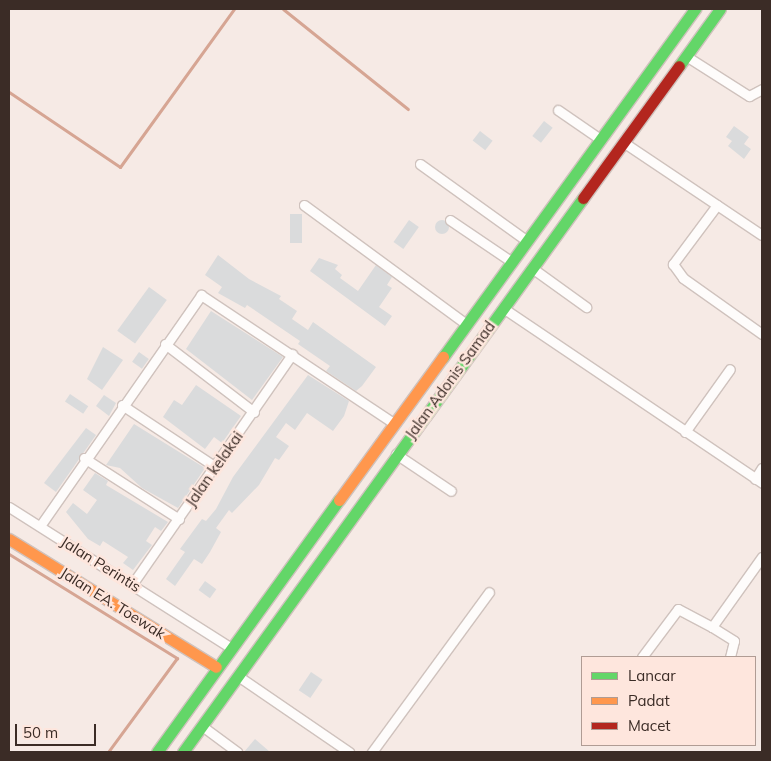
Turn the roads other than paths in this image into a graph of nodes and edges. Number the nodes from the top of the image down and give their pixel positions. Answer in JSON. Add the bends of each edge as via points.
{"nodes":[{"id":1,"x":695,"y":9,"type":"edge"},
{"id":2,"x":720,"y":9,"type":"edge"},
{"id":3,"x":686,"y":56,"type":"junction"},
{"id":4,"x":762,"y":89,"type":"edge"},
{"id":5,"x":560,"y":111,"type":"dead end"},
{"id":6,"x":600,"y":138,"type":"junction"},
{"id":7,"x":623,"y":142,"type":"junction"},
{"id":8,"x":420,"y":164,"type":"dead end"},
{"id":9,"x":304,"y":205,"type":"dead end"},
{"id":10,"x":717,"y":205,"type":"junction"},
{"id":11,"x":450,"y":220,"type":"dead end"},
{"id":12,"x":762,"y":235,"type":"edge"},
{"id":13,"x":527,"y":241,"type":"junction"},
{"id":14,"x":512,"y":262,"type":"junction"},
{"id":15,"x":532,"y":268,"type":"junction"},
{"id":16,"x":586,"y":307,"type":"dead end"},
{"id":17,"x":503,"y":308,"type":"junction"},
{"id":18,"x":466,"y":324,"type":"junction"},
{"id":19,"x":762,"y":334,"type":"edge"},
{"id":20,"x":165,"y":344,"type":"junction"},
{"id":21,"x":292,"y":354,"type":"junction"},
{"id":22,"x":730,"y":369,"type":"dead end"},
{"id":23,"x":122,"y":405,"type":"junction"},
{"id":24,"x":254,"y":412,"type":"junction"},
{"id":25,"x":394,"y":423,"type":"junction"},
{"id":26,"x":685,"y":432,"type":"junction"},
{"id":27,"x":396,"y":454,"type":"junction"},
{"id":28,"x":84,"y":458,"type":"junction"},
{"id":29,"x":214,"y":466,"type":"junction"},
{"id":30,"x":762,"y":468,"type":"edge"},
{"id":31,"x":759,"y":481,"type":"edge"},
{"id":32,"x":451,"y":491,"type":"dead end"},
{"id":33,"x":9,"y":507,"type":"edge"},
{"id":34,"x":179,"y":519,"type":"junction"},
{"id":35,"x":40,"y":526,"type":"junction"},
{"id":36,"x":9,"y":539,"type":"edge"},
{"id":37,"x":762,"y":557,"type":"edge"},
{"id":38,"x":133,"y":583,"type":"junction"},
{"id":39,"x":490,"y":592,"type":"dead end"},
{"id":40,"x":712,"y":627,"type":"junction"},
{"id":41,"x":231,"y":648,"type":"junction"},
{"id":42,"x":643,"y":656,"type":"edge"},
{"id":43,"x":730,"y":656,"type":"edge"},
{"id":44,"x":216,"y":667,"type":"junction"},
{"id":45,"x":238,"y":676,"type":"junction"},
{"id":46,"x":202,"y":726,"type":"junction"},
{"id":47,"x":157,"y":752,"type":"edge"},
{"id":48,"x":183,"y":752,"type":"edge"},
{"id":49,"x":237,"y":752,"type":"edge"},
{"id":50,"x":349,"y":752,"type":"edge"},
{"id":51,"x":372,"y":752,"type":"edge"}],
"edges":[{"from":1,"to":6,"type":"main road"},
{"from":2,"to":3,"type":"main road","name":"Jalan Adonis Samad"},
{"from":3,"to":4,"type":"street","via":[[749,96]]},
{"from":3,"to":7,"type":"main road","name":"Jalan Adonis Samad"},
{"from":5,"to":6,"type":"street"},
{"from":6,"to":13,"type":"main road"},
{"from":7,"to":10,"type":"street"},
{"from":7,"to":15,"type":"main road","name":"Jalan Adonis Samad"},
{"from":8,"to":13,"type":"street"},
{"from":9,"to":18,"type":"street"},
{"from":10,"to":12,"type":"street"},
{"from":10,"to":19,"type":"street","via":[[673,264],[683,278]]},
{"from":11,"to":14,"type":"street"},
{"from":13,"to":14,"type":"main road"},
{"from":14,"to":18,"type":"main road"},
{"from":15,"to":16,"type":"street"},
{"from":15,"to":17,"type":"main road","name":"Jalan Adonis Samad"},
{"from":17,"to":26,"type":"street"},
{"from":17,"to":27,"type":"main road","name":"Jalan Adonis Samad"},
{"from":18,"to":25,"type":"main road"},
{"from":20,"to":21,"type":"street","via":[[201,295]]},
{"from":20,"to":23,"type":"street"},
{"from":20,"to":24,"type":"street"},
{"from":21,"to":24,"type":"street","name":"Jalan kelakai"},
{"from":21,"to":25,"type":"street"},
{"from":22,"to":26,"type":"street"},
{"from":23,"to":28,"type":"street"},
{"from":23,"to":29,"type":"street"},
{"from":24,"to":29,"type":"street","name":"Jalan kelakai"},
{"from":25,"to":41,"type":"main road"},
{"from":26,"to":31,"type":"street"},
{"from":27,"to":32,"type":"street"},
{"from":27,"to":45,"type":"main road","name":"Jalan Adonis Samad"},
{"from":28,"to":34,"type":"street"},
{"from":28,"to":35,"type":"street"},
{"from":29,"to":34,"type":"street","name":"Jalan kelakai"},
{"from":30,"to":31,"type":"street"},
{"from":33,"to":35,"type":"street","name":"Jalan Perintis"},
{"from":34,"to":38,"type":"street","name":"Jalan kelakai"},
{"from":35,"to":38,"type":"street","name":"Jalan Perintis"},
{"from":36,"to":44,"type":"main road","name":"Jalan EA. Toewak"},
{"from":37,"to":40,"type":"street"},
{"from":38,"to":41,"type":"street","name":"Jalan Perintis"},
{"from":39,"to":51,"type":"street"},
{"from":40,"to":42,"type":"street","via":[[678,609]]},
{"from":40,"to":43,"type":"street","via":[[734,641]]},
{"from":41,"to":44,"type":"main road"},
{"from":44,"to":47,"type":"main road"},
{"from":45,"to":46,"type":"main road","name":"Jalan Adonis Samad"},
{"from":45,"to":50,"type":"street"},
{"from":46,"to":48,"type":"main road","name":"Jalan Adonis Samad"},
{"from":46,"to":49,"type":"street"}]}
